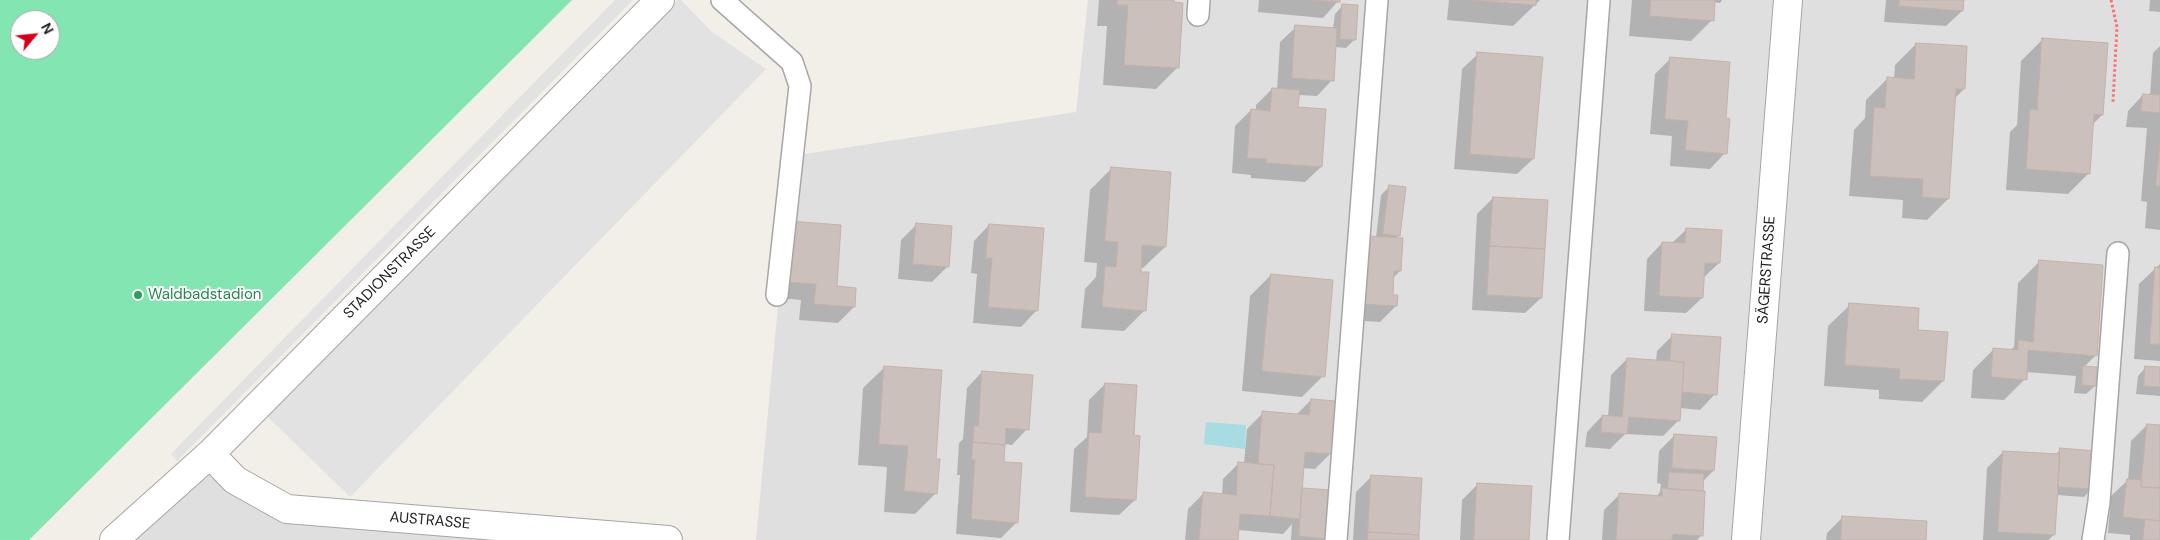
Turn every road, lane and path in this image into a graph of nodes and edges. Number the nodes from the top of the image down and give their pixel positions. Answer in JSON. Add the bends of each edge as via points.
{"nodes":[{"id":1,"x":660,"y":0,"type":"edge"},
{"id":2,"x":722,"y":0,"type":"edge"},
{"id":3,"x":1377,"y":0,"type":"edge"},
{"id":4,"x":1599,"y":0,"type":"edge"},
{"id":5,"x":1788,"y":0,"type":"edge"},
{"id":6,"x":2111,"y":0,"type":"edge"},
{"id":7,"x":2113,"y":102,"type":"dead end"},
{"id":8,"x":2118,"y":253,"type":"dead end"},
{"id":9,"x":777,"y":295,"type":"dead end"},
{"id":10,"x":210,"y":454,"type":"junction"},
{"id":11,"x":114,"y":540,"type":"edge"},
{"id":12,"x":668,"y":540,"type":"edge"},
{"id":13,"x":1336,"y":540,"type":"edge"},
{"id":14,"x":1558,"y":540,"type":"edge"},
{"id":15,"x":1746,"y":540,"type":"edge"},
{"id":16,"x":2093,"y":540,"type":"edge"}],
"edges":[{"from":1,"to":10,"type":"street","name":"STADIONSTRASSE"},
{"from":2,"to":9,"type":"lane","via":[[792,62],[800,86]]},
{"from":3,"to":13,"type":"lane"},
{"from":4,"to":14,"type":"lane"},
{"from":5,"to":15,"type":"street","name":"SÄGERSTRASSE"},
{"from":6,"to":7,"type":"path","via":[[2117,28]]},
{"from":8,"to":16,"type":"lane","via":[[2100,492]]},
{"from":10,"to":11,"type":"street","name":"STADIONSTRASSE"},
{"from":10,"to":12,"type":"street","name":"AUSTRASSE","via":[[235,480],[287,509]]}]}
